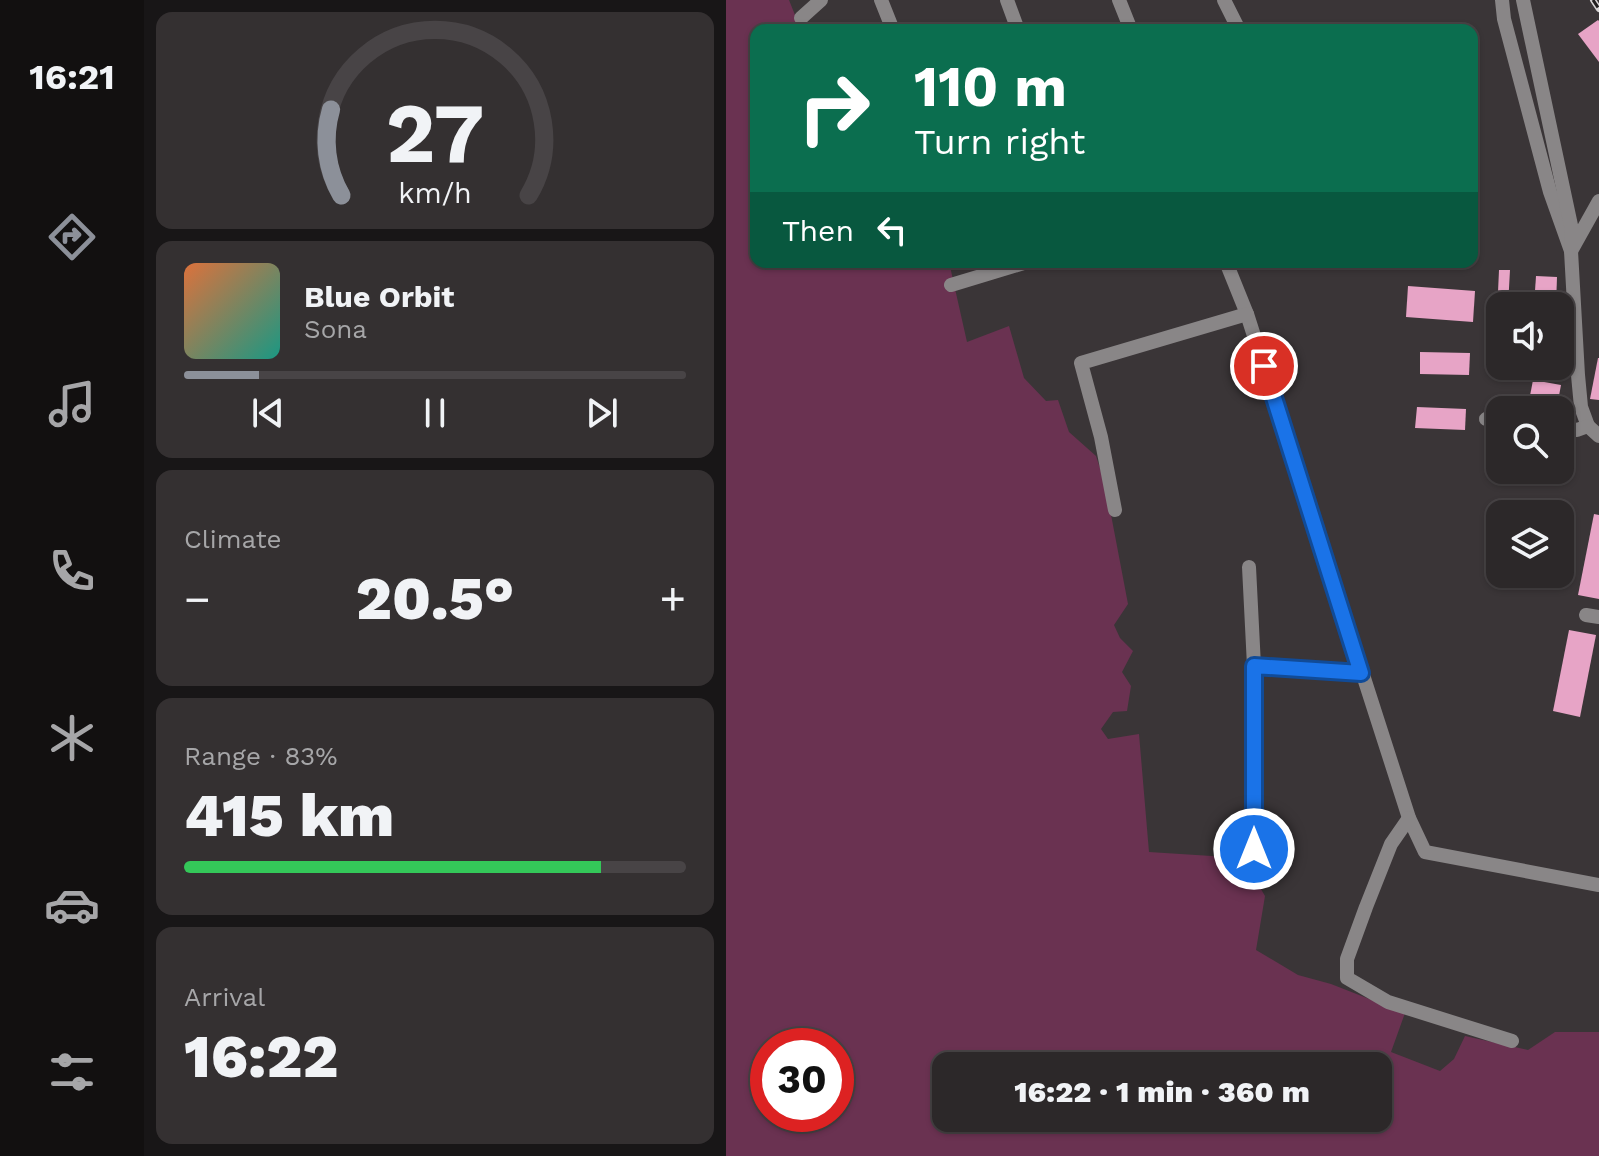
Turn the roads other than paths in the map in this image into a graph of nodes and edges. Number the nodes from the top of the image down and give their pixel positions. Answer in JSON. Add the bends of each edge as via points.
{"nodes":[{"id":1,"x":821,"y":0,"type":"edge"},
{"id":2,"x":881,"y":0,"type":"edge"},
{"id":3,"x":1007,"y":0,"type":"edge"},
{"id":4,"x":1119,"y":0,"type":"edge"},
{"id":5,"x":1224,"y":0,"type":"edge"},
{"id":6,"x":1502,"y":0,"type":"edge"},
{"id":7,"x":1523,"y":0,"type":"edge"},
{"id":8,"x":801,"y":18,"type":"dead end"},
{"id":9,"x":891,"y":24,"type":"edge"},
{"id":10,"x":1016,"y":24,"type":"edge"},
{"id":11,"x":1129,"y":24,"type":"edge"},
{"id":12,"x":1236,"y":24,"type":"edge"},
{"id":13,"x":1599,"y":201,"type":"edge"},
{"id":14,"x":1571,"y":251,"type":"junction"},
{"id":15,"x":1007,"y":268,"type":"edge"},
{"id":16,"x":1228,"y":268,"type":"edge"},
{"id":17,"x":951,"y":285,"type":"dead end"},
{"id":18,"x":1247,"y":314,"type":"junction"},
{"id":19,"x":1593,"y":431,"type":"edge"},
{"id":20,"x":1115,"y":510,"type":"dead end"},
{"id":21,"x":1249,"y":567,"type":"dead end"},
{"id":22,"x":1254,"y":666,"type":"junction"},
{"id":23,"x":1361,"y":673,"type":"junction"},
{"id":24,"x":1409,"y":818,"type":"junction"},
{"id":25,"x":1254,"y":849,"type":"dead end"},
{"id":26,"x":1599,"y":885,"type":"edge"},
{"id":27,"x":1512,"y":1041,"type":"dead end"}],
"edges":[{"from":1,"to":8,"type":"street"},
{"from":2,"to":9,"type":"street"},
{"from":3,"to":10,"type":"street"},
{"from":4,"to":11,"type":"street"},
{"from":5,"to":12,"type":"street"},
{"from":6,"to":14,"type":"street","via":[[1550,192]]},
{"from":7,"to":14,"type":"street","via":[[1572,230]]},
{"from":13,"to":14,"type":"street"},
{"from":14,"to":19,"type":"street","via":[[1581,407]]},
{"from":15,"to":17,"type":"street"},
{"from":16,"to":18,"type":"street"},
{"from":18,"to":20,"type":"street","via":[[1081,363]]},
{"from":18,"to":23,"type":"street"},
{"from":21,"to":22,"type":"street"},
{"from":22,"to":23,"type":"street"},
{"from":22,"to":25,"type":"street"},
{"from":23,"to":24,"type":"street"},
{"from":24,"to":26,"type":"street","via":[[1425,852]]},
{"from":24,"to":27,"type":"street","via":[[1391,844],[1366,907],[1347,959],[1347,978],[1388,1002]]}]}
